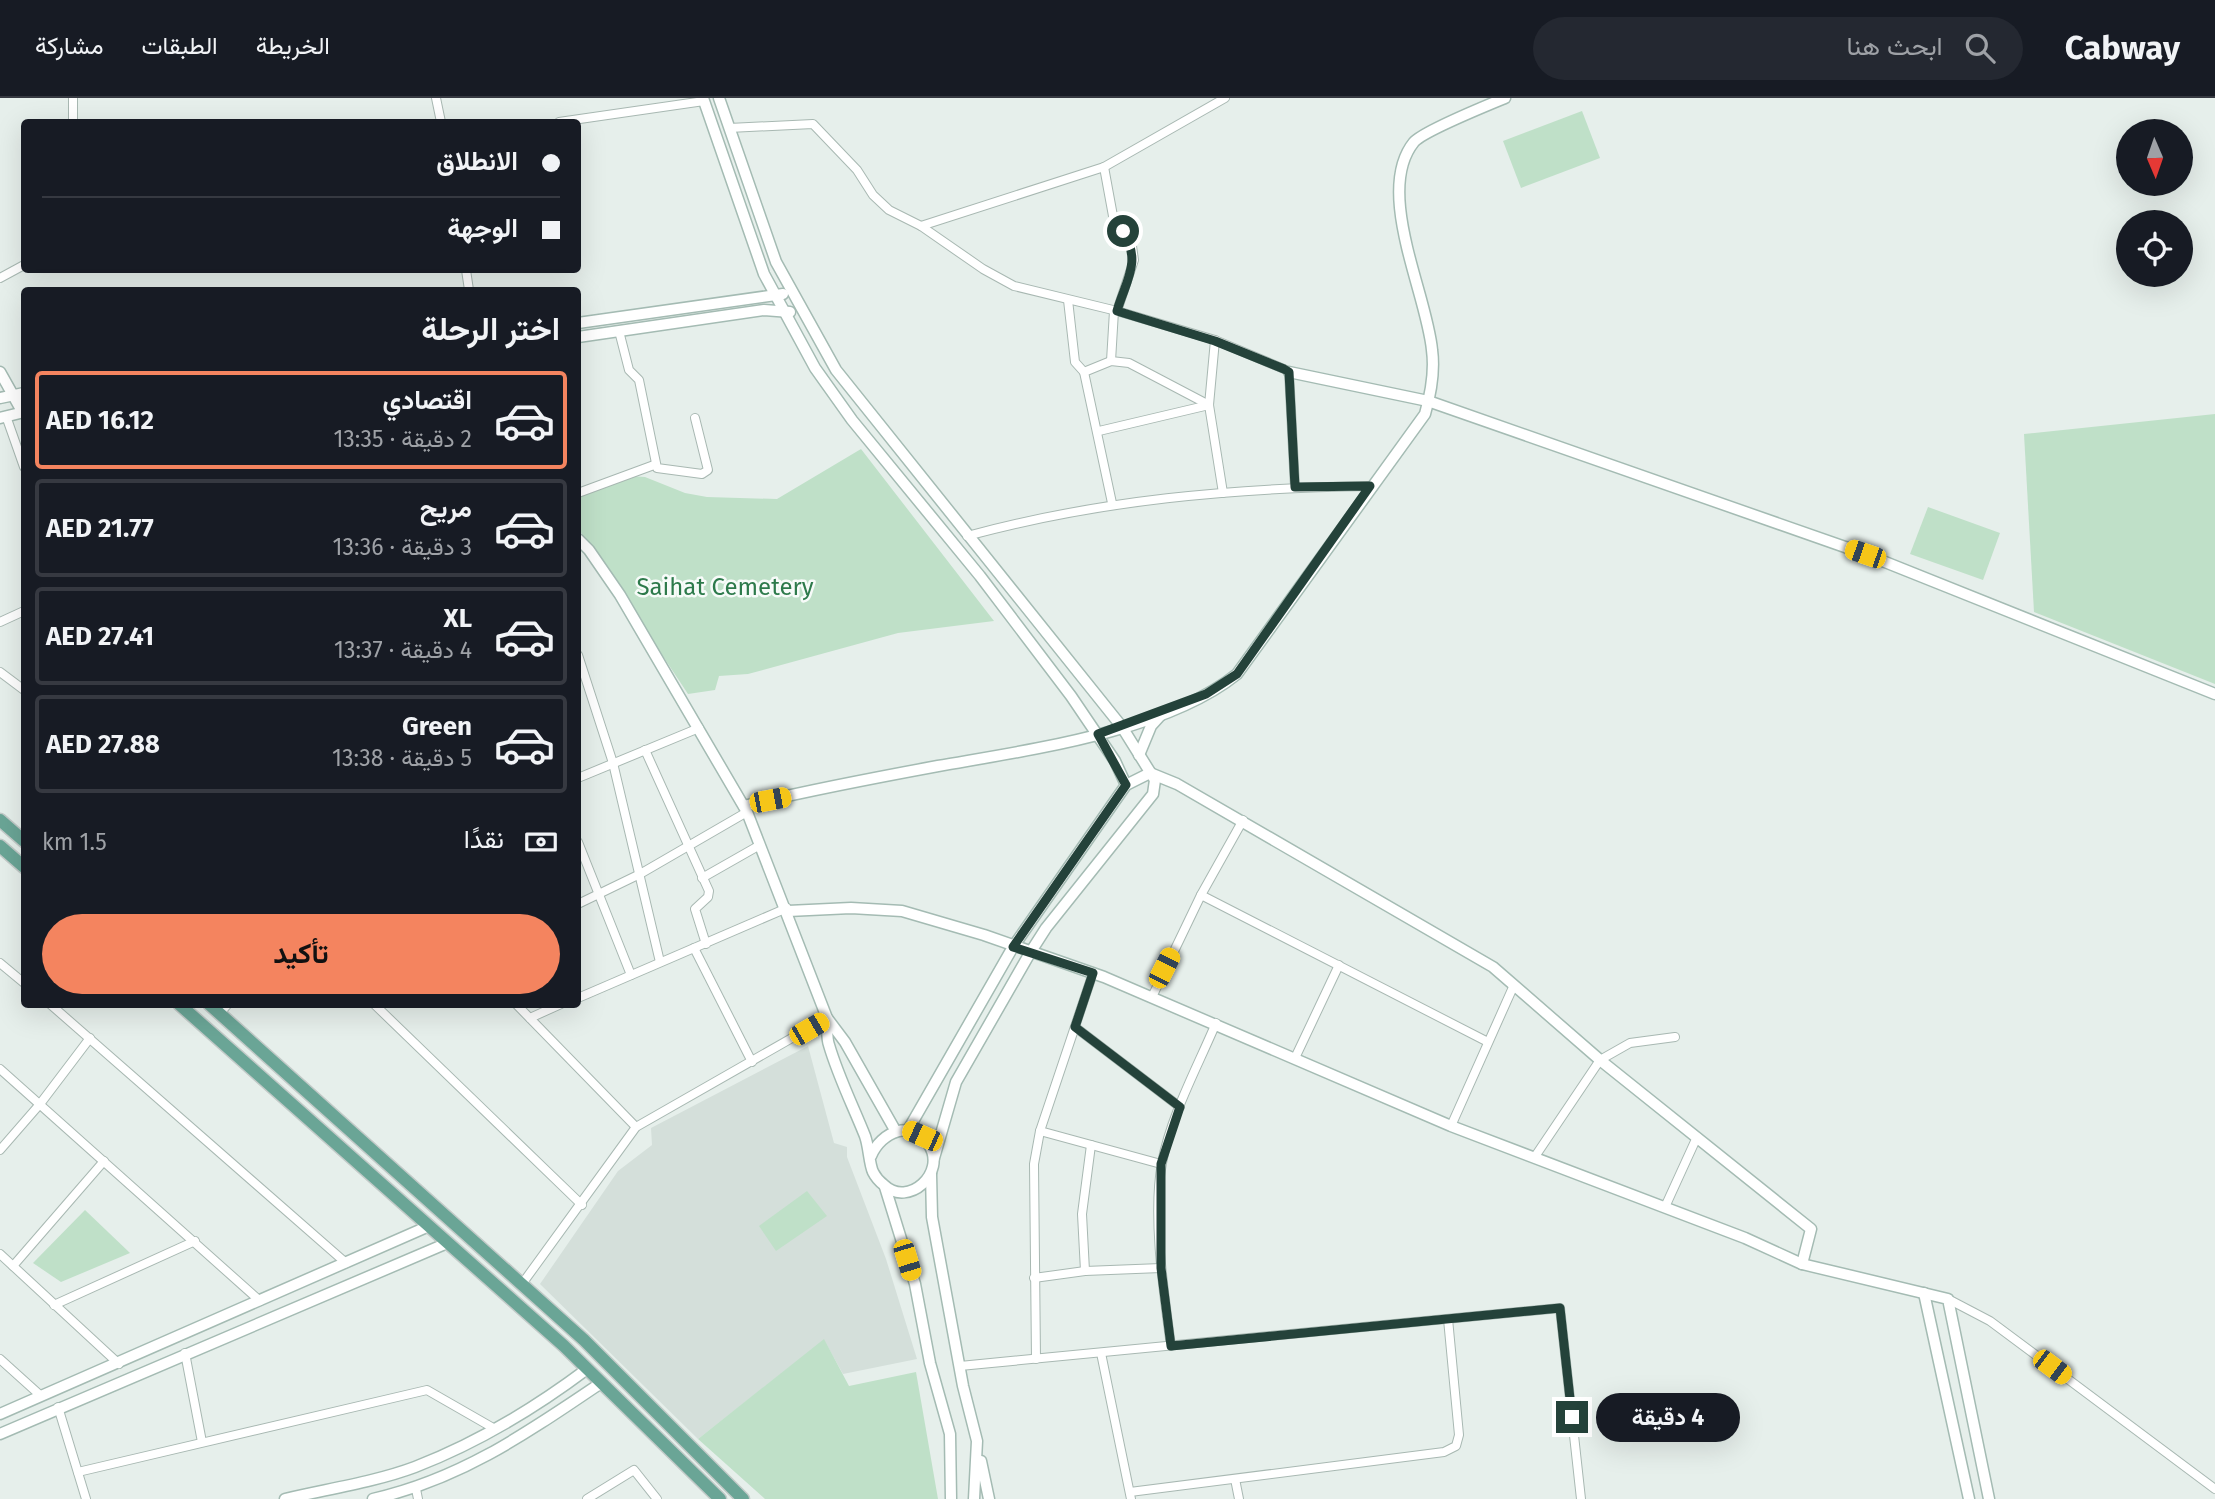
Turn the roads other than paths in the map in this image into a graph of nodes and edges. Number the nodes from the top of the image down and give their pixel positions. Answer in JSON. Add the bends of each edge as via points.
{"nodes":[{"id":1,"x":73,"y":98,"type":"edge"},
{"id":2,"x":436,"y":98,"type":"edge"},
{"id":3,"x":719,"y":98,"type":"edge"},
{"id":4,"x":1225,"y":98,"type":"edge"},
{"id":5,"x":1506,"y":98,"type":"edge"},
{"id":6,"x":704,"y":99,"type":"edge"},
{"id":7,"x":73,"y":119,"type":"edge"},
{"id":8,"x":440,"y":119,"type":"edge"},
{"id":9,"x":578,"y":119,"type":"edge"},
{"id":10,"x":729,"y":128,"type":"junction"},
{"id":11,"x":1104,"y":167,"type":"junction"},
{"id":12,"x":921,"y":226,"type":"junction"},
{"id":13,"x":21,"y":267,"type":"edge"},
{"id":14,"x":0,"y":278,"type":"edge"},
{"id":15,"x":793,"y":292,"type":"junction"},
{"id":16,"x":777,"y":294,"type":"junction"},
{"id":17,"x":1068,"y":300,"type":"junction"},
{"id":18,"x":1115,"y":311,"type":"junction"},
{"id":19,"x":786,"y":312,"type":"junction"},
{"id":20,"x":804,"y":312,"type":"junction"},
{"id":21,"x":581,"y":323,"type":"edge"},
{"id":22,"x":619,"y":331,"type":"junction"},
{"id":23,"x":581,"y":337,"type":"edge"},
{"id":24,"x":1215,"y":341,"type":"junction"},
{"id":25,"x":1111,"y":361,"type":"junction"},
{"id":26,"x":0,"y":372,"type":"edge"},
{"id":27,"x":1084,"y":372,"type":"junction"},
{"id":28,"x":1289,"y":372,"type":"junction"},
{"id":29,"x":19,"y":394,"type":"edge"},
{"id":30,"x":0,"y":400,"type":"edge"},
{"id":31,"x":1428,"y":401,"type":"junction"},
{"id":32,"x":1209,"y":405,"type":"junction"},
{"id":33,"x":21,"y":414,"type":"edge"},
{"id":34,"x":3,"y":417,"type":"edge"},
{"id":35,"x":695,"y":418,"type":"dead end"},
{"id":36,"x":1099,"y":431,"type":"junction"},
{"id":37,"x":21,"y":460,"type":"edge"},
{"id":38,"x":654,"y":465,"type":"junction"},
{"id":39,"x":1370,"y":486,"type":"junction"},
{"id":40,"x":1295,"y":487,"type":"junction"},
{"id":41,"x":581,"y":493,"type":"edge"},
{"id":42,"x":1223,"y":493,"type":"junction"},
{"id":43,"x":1112,"y":503,"type":"junction"},
{"id":44,"x":967,"y":536,"type":"junction"},
{"id":45,"x":581,"y":542,"type":"edge"},
{"id":46,"x":21,"y":612,"type":"edge"},
{"id":47,"x":0,"y":622,"type":"edge"},
{"id":48,"x":0,"y":672,"type":"edge"},
{"id":49,"x":581,"y":672,"type":"edge"},
{"id":50,"x":21,"y":687,"type":"edge"},
{"id":51,"x":2215,"y":694,"type":"edge"},
{"id":52,"x":1163,"y":712,"type":"junction"},
{"id":53,"x":1122,"y":727,"type":"junction"},
{"id":54,"x":699,"y":728,"type":"junction"},
{"id":55,"x":1098,"y":734,"type":"junction"},
{"id":56,"x":645,"y":750,"type":"junction"},
{"id":57,"x":1139,"y":755,"type":"junction"},
{"id":58,"x":614,"y":763,"type":"junction"},
{"id":59,"x":1150,"y":773,"type":"junction"},
{"id":60,"x":581,"y":777,"type":"edge"},
{"id":61,"x":1126,"y":785,"type":"junction"},
{"id":62,"x":746,"y":809,"type":"junction"},
{"id":63,"x":0,"y":820,"type":"edge"},
{"id":64,"x":1243,"y":820,"type":"junction"},
{"id":65,"x":21,"y":838,"type":"edge"},
{"id":66,"x":760,"y":845,"type":"junction"},
{"id":67,"x":1,"y":848,"type":"edge"},
{"id":68,"x":688,"y":848,"type":"junction"},
{"id":69,"x":581,"y":849,"type":"edge"},
{"id":70,"x":21,"y":865,"type":"edge"},
{"id":71,"x":640,"y":874,"type":"junction"},
{"id":72,"x":702,"y":878,"type":"junction"},
{"id":73,"x":599,"y":894,"type":"junction"},
{"id":74,"x":1201,"y":895,"type":"junction"},
{"id":75,"x":581,"y":903,"type":"edge"},
{"id":76,"x":787,"y":909,"type":"junction"},
{"id":77,"x":706,"y":944,"type":"junction"},
{"id":78,"x":1013,"y":947,"type":"junction"},
{"id":79,"x":694,"y":948,"type":"junction"},
{"id":80,"x":1030,"y":953,"type":"junction"},
{"id":81,"x":660,"y":962,"type":"junction"},
{"id":82,"x":0,"y":963,"type":"edge"},
{"id":83,"x":1339,"y":965,"type":"junction"},
{"id":84,"x":1093,"y":973,"type":"junction"},
{"id":85,"x":631,"y":975,"type":"junction"},
{"id":86,"x":21,"y":980,"type":"edge"},
{"id":87,"x":1514,"y":985,"type":"junction"},
{"id":88,"x":581,"y":996,"type":"edge"},
{"id":89,"x":1153,"y":997,"type":"junction"},
{"id":90,"x":55,"y":1008,"type":"edge"},
{"id":91,"x":184,"y":1008,"type":"edge"},
{"id":92,"x":220,"y":1008,"type":"edge"},
{"id":93,"x":378,"y":1008,"type":"edge"},
{"id":94,"x":520,"y":1008,"type":"edge"},
{"id":95,"x":552,"y":1008,"type":"edge"},
{"id":96,"x":530,"y":1018,"type":"junction"},
{"id":97,"x":827,"y":1018,"type":"junction"},
{"id":98,"x":1216,"y":1023,"type":"junction"},
{"id":99,"x":1075,"y":1027,"type":"junction"},
{"id":100,"x":1675,"y":1037,"type":"dead end"},
{"id":101,"x":90,"y":1038,"type":"junction"},
{"id":102,"x":1486,"y":1041,"type":"junction"},
{"id":103,"x":1295,"y":1058,"type":"junction"},
{"id":104,"x":1600,"y":1060,"type":"junction"},
{"id":105,"x":752,"y":1062,"type":"junction"},
{"id":106,"x":0,"y":1069,"type":"edge"},
{"id":107,"x":40,"y":1104,"type":"junction"},
{"id":108,"x":1180,"y":1107,"type":"junction"},
{"id":109,"x":1451,"y":1126,"type":"junction"},
{"id":110,"x":636,"y":1128,"type":"junction"},
{"id":111,"x":895,"y":1130,"type":"junction"},
{"id":112,"x":908,"y":1130,"type":"junction"},
{"id":113,"x":1040,"y":1131,"type":"junction"},
{"id":114,"x":1697,"y":1138,"type":"junction"},
{"id":115,"x":1091,"y":1145,"type":"junction"},
{"id":116,"x":0,"y":1150,"type":"edge"},
{"id":117,"x":872,"y":1156,"type":"junction"},
{"id":118,"x":1534,"y":1157,"type":"junction"},
{"id":119,"x":934,"y":1158,"type":"junction"},
{"id":120,"x":104,"y":1161,"type":"junction"},
{"id":121,"x":1161,"y":1164,"type":"junction"},
{"id":122,"x":931,"y":1174,"type":"junction"},
{"id":123,"x":885,"y":1187,"type":"junction"},
{"id":124,"x":582,"y":1205,"type":"junction"},
{"id":125,"x":1665,"y":1207,"type":"junction"},
{"id":126,"x":429,"y":1226,"type":"junction"},
{"id":127,"x":195,"y":1241,"type":"junction"},
{"id":128,"x":445,"y":1244,"type":"junction"},
{"id":129,"x":0,"y":1254,"type":"edge"},
{"id":130,"x":346,"y":1263,"type":"junction"},
{"id":131,"x":1802,"y":1264,"type":"junction"},
{"id":132,"x":13,"y":1266,"type":"junction"},
{"id":133,"x":1161,"y":1268,"type":"junction"},
{"id":134,"x":1085,"y":1271,"type":"junction"},
{"id":135,"x":1034,"y":1278,"type":"junction"},
{"id":136,"x":522,"y":1284,"type":"junction"},
{"id":137,"x":1924,"y":1293,"type":"junction"},
{"id":138,"x":1948,"y":1299,"type":"junction"},
{"id":139,"x":260,"y":1301,"type":"junction"},
{"id":140,"x":54,"y":1305,"type":"junction"},
{"id":141,"x":1448,"y":1319,"type":"junction"},
{"id":142,"x":1171,"y":1346,"type":"junction"},
{"id":143,"x":185,"y":1353,"type":"junction"},
{"id":144,"x":1101,"y":1353,"type":"junction"},
{"id":145,"x":0,"y":1359,"type":"edge"},
{"id":146,"x":1035,"y":1359,"type":"junction"},
{"id":147,"x":119,"y":1363,"type":"junction"},
{"id":148,"x":960,"y":1366,"type":"junction"},
{"id":149,"x":587,"y":1369,"type":"junction"},
{"id":150,"x":601,"y":1383,"type":"junction"},
{"id":151,"x":41,"y":1396,"type":"junction"},
{"id":152,"x":58,"y":1407,"type":"junction"},
{"id":153,"x":0,"y":1414,"type":"edge"},
{"id":154,"x":495,"y":1429,"type":"junction"},
{"id":155,"x":0,"y":1434,"type":"edge"},
{"id":156,"x":977,"y":1441,"type":"junction"},
{"id":157,"x":202,"y":1442,"type":"junction"},
{"id":158,"x":78,"y":1472,"type":"junction"},
{"id":159,"x":1235,"y":1479,"type":"junction"},
{"id":160,"x":2215,"y":1489,"type":"edge"},
{"id":161,"x":417,"y":1494,"type":"edge"},
{"id":162,"x":1130,"y":1496,"type":"edge"},
{"id":163,"x":86,"y":1499,"type":"edge"},
{"id":164,"x":285,"y":1499,"type":"edge"},
{"id":165,"x":373,"y":1499,"type":"edge"},
{"id":166,"x":587,"y":1499,"type":"edge"},
{"id":167,"x":657,"y":1499,"type":"edge"},
{"id":168,"x":720,"y":1499,"type":"edge"},
{"id":169,"x":743,"y":1499,"type":"edge"},
{"id":170,"x":951,"y":1499,"type":"edge"},
{"id":171,"x":974,"y":1499,"type":"edge"},
{"id":172,"x":989,"y":1499,"type":"edge"},
{"id":173,"x":1239,"y":1499,"type":"edge"},
{"id":174,"x":1581,"y":1499,"type":"edge"},
{"id":175,"x":1969,"y":1499,"type":"edge"},
{"id":176,"x":1989,"y":1499,"type":"edge"}],
"edges":[{"from":1,"to":7,"type":"street"},
{"from":2,"to":8,"type":"street"},
{"from":3,"to":10,"type":"main road"},
{"from":4,"to":11,"type":"street"},
{"from":5,"to":31,"type":"main road","via":[[1415,141],[1404,162],[1398,191],[1432,350]]},
{"from":6,"to":9,"type":"street"},
{"from":6,"to":16,"type":"main road","via":[[764,274]]},
{"from":10,"to":12,"type":"street","via":[[813,124],[857,170],[873,195],[889,210]]},
{"from":10,"to":15,"type":"main road","via":[[776,262]]},
{"from":11,"to":12,"type":"street"},
{"from":11,"to":18,"type":"street","via":[[1113,216],[1132,246],[1134,260]]},
{"from":12,"to":17,"type":"street","via":[[1014,286]]},
{"from":13,"to":14,"type":"street"},
{"from":15,"to":16,"type":"main road"},
{"from":15,"to":20,"type":"main road"},
{"from":16,"to":19,"type":"main road"},
{"from":16,"to":21,"type":"main road"},
{"from":17,"to":18,"type":"street"},
{"from":17,"to":27,"type":"street","via":[[1075,362]]},
{"from":18,"to":24,"type":"street"},
{"from":18,"to":25,"type":"street"},
{"from":19,"to":20,"type":"main road"},
{"from":19,"to":22,"type":"main road","via":[[764,310]]},
{"from":19,"to":55,"type":"main road","via":[[815,368],[852,420],[980,576]]},
{"from":20,"to":44,"type":"main road","via":[[836,370]]},
{"from":22,"to":23,"type":"main road"},
{"from":22,"to":38,"type":"street","via":[[629,370],[639,380]]},
{"from":24,"to":28,"type":"street"},
{"from":24,"to":32,"type":"street"},
{"from":25,"to":27,"type":"street"},
{"from":25,"to":32,"type":"street","via":[[1129,363]]},
{"from":26,"to":29,"type":"main road"},
{"from":27,"to":36,"type":"street"},
{"from":28,"to":31,"type":"main road"},
{"from":28,"to":40,"type":"street"},
{"from":29,"to":30,"type":"main road"},
{"from":30,"to":34,"type":"main road"},
{"from":31,"to":39,"type":"main road","via":[[1425,414]]},
{"from":31,"to":51,"type":"main road","via":[[1865,554]]},
{"from":32,"to":36,"type":"street"},
{"from":32,"to":42,"type":"street"},
{"from":33,"to":34,"type":"main road"},
{"from":34,"to":37,"type":"street"},
{"from":35,"to":38,"type":"street","via":[[706,472],[661,470]]},
{"from":36,"to":43,"type":"street"},
{"from":38,"to":41,"type":"street"},
{"from":39,"to":40,"type":"street"},
{"from":39,"to":52,"type":"main road","via":[[1237,674],[1219,689]]},
{"from":40,"to":42,"type":"street"},
{"from":42,"to":43,"type":"street"},
{"from":43,"to":44,"type":"street"},
{"from":44,"to":53,"type":"main road"},
{"from":45,"to":54,"type":"main road","via":[[620,595]]},
{"from":46,"to":47,"type":"street"},
{"from":48,"to":50,"type":"street"},
{"from":49,"to":58,"type":"street"},
{"from":52,"to":53,"type":"main road"},
{"from":52,"to":57,"type":"main road","via":[[1151,726]]},
{"from":53,"to":55,"type":"main road"},
{"from":53,"to":57,"type":"main road"},
{"from":54,"to":56,"type":"street"},
{"from":54,"to":62,"type":"main road"},
{"from":55,"to":61,"type":"main road"},
{"from":55,"to":62,"type":"main road"},
{"from":56,"to":58,"type":"street"},
{"from":56,"to":68,"type":"street"},
{"from":57,"to":59,"type":"main road"},
{"from":58,"to":60,"type":"street"},
{"from":58,"to":71,"type":"street"},
{"from":59,"to":61,"type":"main road"},
{"from":59,"to":64,"type":"main road"},
{"from":59,"to":80,"type":"main road","via":[[1155,780],[1153,794]]},
{"from":61,"to":78,"type":"main road"},
{"from":62,"to":66,"type":"main road"},
{"from":62,"to":68,"type":"street"},
{"from":63,"to":65,"type":"main road"},
{"from":64,"to":74,"type":"street"},
{"from":64,"to":87,"type":"main road","via":[[1493,967]]},
{"from":66,"to":72,"type":"street"},
{"from":66,"to":76,"type":"main road"},
{"from":67,"to":70,"type":"main road"},
{"from":68,"to":71,"type":"street"},
{"from":68,"to":72,"type":"street"},
{"from":69,"to":73,"type":"street"},
{"from":71,"to":73,"type":"street"},
{"from":71,"to":81,"type":"street"},
{"from":72,"to":77,"type":"street","via":[[710,895],[695,912]]},
{"from":73,"to":75,"type":"street"},
{"from":73,"to":85,"type":"street"},
{"from":74,"to":83,"type":"street"},
{"from":74,"to":89,"type":"street"},
{"from":76,"to":77,"type":"street"},
{"from":76,"to":78,"type":"main road","via":[[902,911]]},
{"from":76,"to":97,"type":"main road"},
{"from":77,"to":79,"type":"street"},
{"from":78,"to":80,"type":"main road"},
{"from":78,"to":112,"type":"main road"},
{"from":79,"to":81,"type":"street"},
{"from":79,"to":105,"type":"street"},
{"from":80,"to":84,"type":"main road"},
{"from":80,"to":119,"type":"main road","via":[[956,1082]]},
{"from":81,"to":85,"type":"street"},
{"from":82,"to":86,"type":"street"},
{"from":83,"to":102,"type":"street"},
{"from":83,"to":103,"type":"street"},
{"from":84,"to":89,"type":"main road"},
{"from":84,"to":99,"type":"street"},
{"from":85,"to":88,"type":"street"},
{"from":87,"to":102,"type":"street"},
{"from":87,"to":104,"type":"main road"},
{"from":89,"to":98,"type":"main road"},
{"from":90,"to":101,"type":"street"},
{"from":91,"to":126,"type":"main road"},
{"from":92,"to":136,"type":"main road"},
{"from":93,"to":124,"type":"street"},
{"from":94,"to":96,"type":"street"},
{"from":95,"to":96,"type":"street"},
{"from":96,"to":110,"type":"street"},
{"from":97,"to":105,"type":"street"},
{"from":97,"to":111,"type":"main road"},
{"from":97,"to":117,"type":"main road","via":[[828,1043]]},
{"from":98,"to":103,"type":"main road"},
{"from":98,"to":108,"type":"street"},
{"from":99,"to":108,"type":"street"},
{"from":99,"to":113,"type":"street"},
{"from":100,"to":104,"type":"street","via":[[1630,1043]]},
{"from":101,"to":107,"type":"street"},
{"from":101,"to":130,"type":"street"},
{"from":102,"to":109,"type":"street"},
{"from":103,"to":109,"type":"main road"},
{"from":104,"to":114,"type":"main road"},
{"from":104,"to":118,"type":"street"},
{"from":105,"to":110,"type":"street"},
{"from":106,"to":107,"type":"street"},
{"from":107,"to":116,"type":"street"},
{"from":107,"to":120,"type":"street"},
{"from":108,"to":121,"type":"street"},
{"from":109,"to":118,"type":"main road"},
{"from":110,"to":124,"type":"street"},
{"from":111,"to":112,"type":"main road"},
{"from":111,"to":117,"type":"main road","via":[[877,1142]]},
{"from":112,"to":119,"type":"main road","via":[[922,1136]]},
{"from":113,"to":115,"type":"street"},
{"from":113,"to":135,"type":"street","via":[[1034,1164]]},
{"from":114,"to":125,"type":"street"},
{"from":114,"to":131,"type":"main road","via":[[1811,1229]]},
{"from":115,"to":121,"type":"street"},
{"from":115,"to":134,"type":"street","via":[[1082,1214]]},
{"from":117,"to":123,"type":"main road","via":[[873,1172]]},
{"from":118,"to":125,"type":"main road"},
{"from":119,"to":122,"type":"main road"},
{"from":120,"to":127,"type":"street"},
{"from":120,"to":132,"type":"street"},
{"from":121,"to":133,"type":"street"},
{"from":122,"to":123,"type":"main road","via":[[917,1189],[902,1192]]},
{"from":122,"to":148,"type":"main road","via":[[932,1217]]},
{"from":123,"to":170,"type":"main road","via":[[915,1284],[950,1434]]},
{"from":124,"to":136,"type":"street"},
{"from":125,"to":131,"type":"main road"},
{"from":126,"to":128,"type":"main road"},
{"from":126,"to":130,"type":"main road"},
{"from":127,"to":139,"type":"street"},
{"from":127,"to":140,"type":"street"},
{"from":128,"to":143,"type":"main road"},
{"from":128,"to":149,"type":"main road"},
{"from":129,"to":132,"type":"street"},
{"from":130,"to":139,"type":"main road"},
{"from":131,"to":137,"type":"main road"},
{"from":132,"to":140,"type":"street"},
{"from":133,"to":134,"type":"street"},
{"from":133,"to":142,"type":"street"},
{"from":134,"to":135,"type":"street"},
{"from":135,"to":146,"type":"street"},
{"from":136,"to":169,"type":"main road"},
{"from":137,"to":138,"type":"main road"},
{"from":137,"to":175,"type":"main road"},
{"from":138,"to":160,"type":"street","via":[[1990,1321]]},
{"from":138,"to":176,"type":"main road"},
{"from":139,"to":147,"type":"main road"},
{"from":140,"to":147,"type":"street"},
{"from":141,"to":142,"type":"street"},
{"from":141,"to":159,"type":"street","via":[[1459,1435],[1456,1446],[1444,1452]]},
{"from":141,"to":174,"type":"street","via":[[1560,1308]]},
{"from":142,"to":144,"type":"street"},
{"from":143,"to":152,"type":"main road"},
{"from":143,"to":157,"type":"street"},
{"from":144,"to":146,"type":"street"},
{"from":144,"to":162,"type":"street"},
{"from":145,"to":151,"type":"street"},
{"from":146,"to":148,"type":"street"},
{"from":147,"to":151,"type":"main road"},
{"from":148,"to":156,"type":"main road"},
{"from":149,"to":150,"type":"main road"},
{"from":149,"to":154,"type":"main road"},
{"from":150,"to":161,"type":"main road","via":[[516,1440]]},
{"from":150,"to":168,"type":"main road"},
{"from":151,"to":153,"type":"main road"},
{"from":152,"to":155,"type":"main road"},
{"from":152,"to":158,"type":"street"},
{"from":154,"to":157,"type":"street","via":[[427,1390]]},
{"from":154,"to":164,"type":"main road","via":[[414,1467]]},
{"from":156,"to":171,"type":"main road"},
{"from":156,"to":172,"type":"main road"},
{"from":157,"to":158,"type":"street"},
{"from":158,"to":163,"type":"street"},
{"from":159,"to":162,"type":"street"},
{"from":159,"to":173,"type":"street"},
{"from":161,"to":165,"type":"main road"},
{"from":166,"to":167,"type":"street","via":[[634,1470]]}]}
